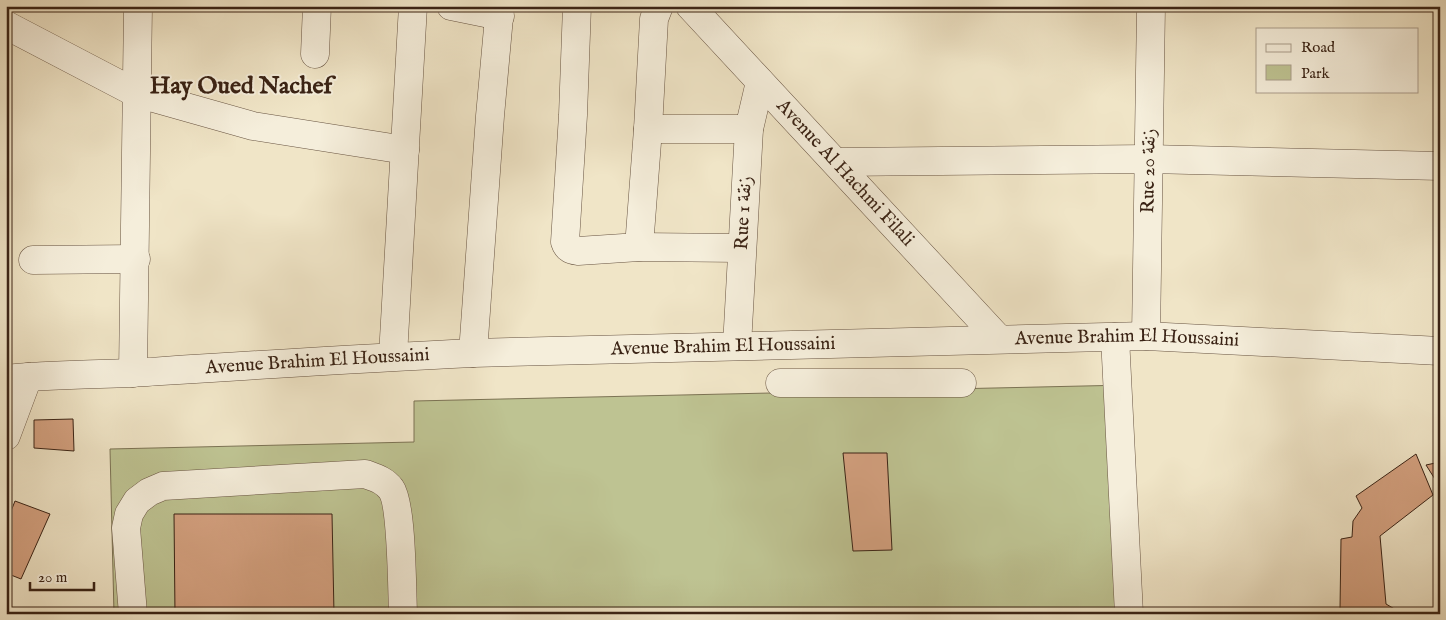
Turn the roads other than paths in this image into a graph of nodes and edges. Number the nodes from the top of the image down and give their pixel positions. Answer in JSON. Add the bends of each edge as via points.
{"nodes":[{"id":1,"x":138,"y":6,"type":"edge"},
{"id":2,"x":317,"y":6,"type":"edge"},
{"id":3,"x":412,"y":6,"type":"edge"},
{"id":4,"x":451,"y":6,"type":"edge"},
{"id":5,"x":577,"y":6,"type":"edge"},
{"id":6,"x":659,"y":6,"type":"edge"},
{"id":7,"x":690,"y":6,"type":"edge"},
{"id":8,"x":1151,"y":6,"type":"edge"},
{"id":9,"x":500,"y":11,"type":"edge"},
{"id":10,"x":6,"y":25,"type":"edge"},
{"id":11,"x":315,"y":54,"type":"dead end"},
{"id":12,"x":760,"y":82,"type":"junction"},
{"id":13,"x":136,"y":93,"type":"junction"},
{"id":14,"x":648,"y":129,"type":"junction"},
{"id":15,"x":749,"y":129,"type":"junction"},
{"id":16,"x":405,"y":150,"type":"junction"},
{"id":17,"x":1149,"y":159,"type":"junction"},
{"id":18,"x":836,"y":162,"type":"junction"},
{"id":19,"x":1440,"y":166,"type":"edge"},
{"id":20,"x":639,"y":247,"type":"junction"},
{"id":21,"x":741,"y":248,"type":"junction"},
{"id":22,"x":136,"y":259,"type":"junction"},
{"id":23,"x":32,"y":260,"type":"dead end"},
{"id":24,"x":1115,"y":336,"type":"junction"},
{"id":25,"x":1146,"y":336,"type":"junction"},
{"id":26,"x":999,"y":339,"type":"junction"},
{"id":27,"x":924,"y":341,"type":"junction"},
{"id":28,"x":814,"y":344,"type":"junction"},
{"id":29,"x":737,"y":346,"type":"junction"},
{"id":30,"x":1440,"y":351,"type":"edge"},
{"id":31,"x":473,"y":353,"type":"junction"},
{"id":32,"x":393,"y":356,"type":"junction"},
{"id":33,"x":133,"y":373,"type":"junction"},
{"id":34,"x":17,"y":378,"type":"edge"},
{"id":35,"x":814,"y":382,"type":"junction"},
{"id":36,"x":780,"y":383,"type":"dead end"},
{"id":37,"x":962,"y":383,"type":"dead end"},
{"id":38,"x":922,"y":384,"type":"junction"},
{"id":39,"x":6,"y":436,"type":"edge"},
{"id":40,"x":133,"y":614,"type":"edge"},
{"id":41,"x":403,"y":614,"type":"edge"},
{"id":42,"x":1129,"y":614,"type":"edge"}],
"edges":[{"from":1,"to":13,"type":"street"},
{"from":2,"to":11,"type":"street"},
{"from":3,"to":16,"type":"street"},
{"from":4,"to":9,"type":"street"},
{"from":5,"to":20,"type":"street","via":[[565,242],[568,248],[578,251]]},
{"from":6,"to":14,"type":"street","via":[[654,19]]},
{"from":7,"to":12,"type":"street","name":"Avenue Al Hachmi Filali"},
{"from":8,"to":17,"type":"street","name":"Rue 20 زنقة"},
{"from":9,"to":31,"type":"street"},
{"from":10,"to":13,"type":"street"},
{"from":12,"to":15,"type":"street","name":"Rue 1 زنقة"},
{"from":12,"to":18,"type":"street","name":"Avenue Al Hachmi Filali"},
{"from":13,"to":16,"type":"street","via":[[253,126]]},
{"from":13,"to":22,"type":"street"},
{"from":14,"to":15,"type":"street"},
{"from":14,"to":20,"type":"street"},
{"from":15,"to":21,"type":"street","name":"Rue 1 زنقة"},
{"from":16,"to":32,"type":"street"},
{"from":17,"to":18,"type":"street"},
{"from":17,"to":19,"type":"street"},
{"from":17,"to":25,"type":"street","name":"Rue 20 زنقة"},
{"from":18,"to":26,"type":"street","name":"Avenue Al Hachmi Filali"},
{"from":20,"to":21,"type":"street"},
{"from":21,"to":29,"type":"street","name":"Rue 1 زنقة"},
{"from":22,"to":23,"type":"street"},
{"from":22,"to":33,"type":"street"},
{"from":24,"to":25,"type":"street","name":"Avenue Brahim El Houssaini"},
{"from":24,"to":26,"type":"street","name":"Avenue Brahim El Houssaini"},
{"from":24,"to":42,"type":"street"},
{"from":25,"to":30,"type":"street","name":"Avenue Brahim El Houssaini"},
{"from":26,"to":27,"type":"street","name":"Avenue Brahim El Houssaini"},
{"from":27,"to":28,"type":"street","name":"Avenue Brahim El Houssaini"},
{"from":27,"to":38,"type":"street"},
{"from":28,"to":29,"type":"street","name":"Avenue Brahim El Houssaini"},
{"from":28,"to":35,"type":"street"},
{"from":29,"to":31,"type":"street","name":"Avenue Brahim El Houssaini"},
{"from":31,"to":32,"type":"street","name":"Avenue Brahim El Houssaini"},
{"from":32,"to":33,"type":"street","name":"Avenue Brahim El Houssaini"},
{"from":33,"to":34,"type":"street","name":"Avenue Brahim El Houssaini"},
{"from":34,"to":39,"type":"street"},
{"from":35,"to":36,"type":"street"},
{"from":35,"to":38,"type":"street"},
{"from":37,"to":38,"type":"street"},
{"from":40,"to":41,"type":"street","via":[[126,528],[129,514],[148,492],[163,486],[365,474],[382,479],[393,491],[398,512]]}]}
